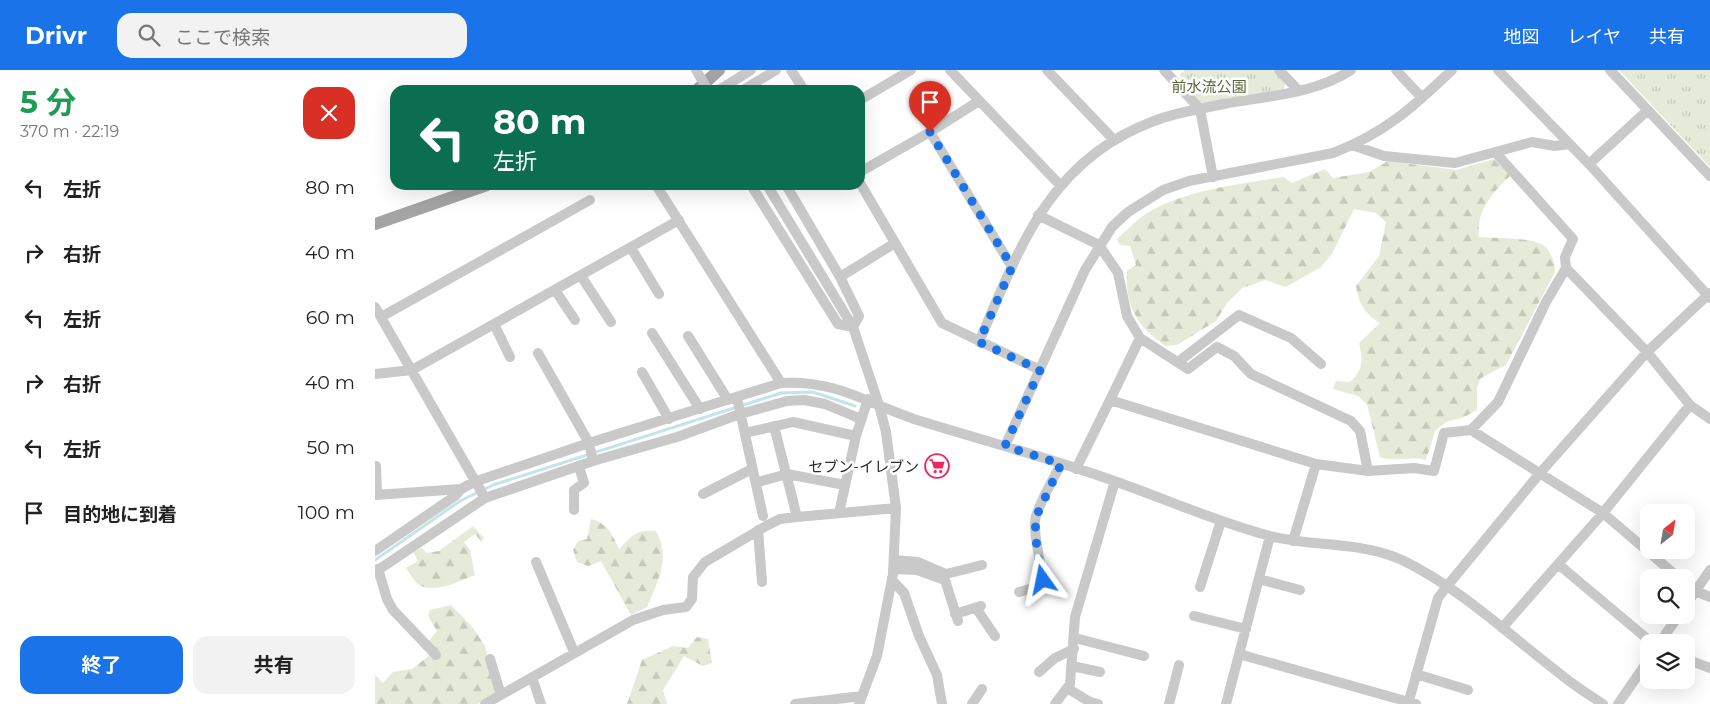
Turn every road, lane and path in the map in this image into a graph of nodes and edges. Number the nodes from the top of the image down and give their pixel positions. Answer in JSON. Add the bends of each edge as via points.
{"nodes":[{"id":1,"x":696,"y":70,"type":"edge"},
{"id":2,"x":719,"y":70,"type":"edge"},
{"id":3,"x":751,"y":70,"type":"edge"},
{"id":4,"x":776,"y":70,"type":"edge"},
{"id":5,"x":791,"y":70,"type":"edge"},
{"id":6,"x":911,"y":70,"type":"edge"},
{"id":7,"x":950,"y":70,"type":"edge"},
{"id":8,"x":1047,"y":70,"type":"edge"},
{"id":9,"x":1179,"y":70,"type":"edge"},
{"id":10,"x":1279,"y":70,"type":"edge"},
{"id":11,"x":1351,"y":70,"type":"edge"},
{"id":12,"x":1396,"y":70,"type":"edge"},
{"id":13,"x":1451,"y":70,"type":"edge"},
{"id":14,"x":1498,"y":70,"type":"edge"},
{"id":15,"x":1610,"y":70,"type":"edge"},
{"id":16,"x":1167,"y":74,"type":"edge"},
{"id":17,"x":702,"y":85,"type":"edge"},
{"id":18,"x":705,"y":85,"type":"edge"},
{"id":19,"x":727,"y":85,"type":"edge"},
{"id":20,"x":751,"y":85,"type":"edge"},
{"id":21,"x":801,"y":85,"type":"edge"},
{"id":22,"x":1297,"y":90,"type":"junction"},
{"id":23,"x":865,"y":97,"type":"edge"},
{"id":24,"x":1422,"y":98,"type":"junction"},
{"id":25,"x":979,"y":101,"type":"junction"},
{"id":26,"x":1200,"y":109,"type":"junction"},
{"id":27,"x":1648,"y":110,"type":"junction"},
{"id":28,"x":930,"y":132,"type":"junction"},
{"id":29,"x":1113,"y":139,"type":"junction"},
{"id":30,"x":1569,"y":144,"type":"junction"},
{"id":31,"x":1352,"y":146,"type":"junction"},
{"id":32,"x":1495,"y":152,"type":"junction"},
{"id":33,"x":1589,"y":164,"type":"junction"},
{"id":34,"x":865,"y":169,"type":"edge"},
{"id":35,"x":1710,"y":176,"type":"edge"},
{"id":36,"x":1213,"y":177,"type":"junction"},
{"id":37,"x":1059,"y":184,"type":"junction"},
{"id":38,"x":473,"y":190,"type":"edge"},
{"id":39,"x":659,"y":190,"type":"edge"},
{"id":40,"x":754,"y":190,"type":"edge"},
{"id":41,"x":770,"y":190,"type":"edge"},
{"id":42,"x":789,"y":190,"type":"edge"},
{"id":43,"x":865,"y":190,"type":"edge"},
{"id":44,"x":590,"y":200,"type":"dead end"},
{"id":45,"x":1038,"y":215,"type":"junction"},
{"id":46,"x":679,"y":220,"type":"junction"},
{"id":47,"x":375,"y":224,"type":"edge"},
{"id":48,"x":895,"y":243,"type":"junction"},
{"id":49,"x":1099,"y":244,"type":"junction"},
{"id":50,"x":631,"y":248,"type":"junction"},
{"id":51,"x":1012,"y":267,"type":"junction"},
{"id":52,"x":1566,"y":268,"type":"junction"},
{"id":53,"x":581,"y":276,"type":"junction"},
{"id":54,"x":840,"y":277,"type":"junction"},
{"id":55,"x":555,"y":290,"type":"junction"},
{"id":56,"x":659,"y":294,"type":"dead end"},
{"id":57,"x":1709,"y":296,"type":"edge"},
{"id":58,"x":375,"y":306,"type":"edge"},
{"id":59,"x":381,"y":317,"type":"junction"},
{"id":60,"x":575,"y":320,"type":"dead end"},
{"id":61,"x":611,"y":322,"type":"dead end"},
{"id":62,"x":494,"y":324,"type":"junction"},
{"id":63,"x":853,"y":327,"type":"junction"},
{"id":64,"x":652,"y":333,"type":"dead end"},
{"id":65,"x":687,"y":336,"type":"dead end"},
{"id":66,"x":1140,"y":338,"type":"junction"},
{"id":67,"x":979,"y":342,"type":"junction"},
{"id":68,"x":1647,"y":352,"type":"junction"},
{"id":69,"x":538,"y":353,"type":"dead end"},
{"id":70,"x":510,"y":357,"type":"dead end"},
{"id":71,"x":1178,"y":362,"type":"junction"},
{"id":72,"x":1321,"y":364,"type":"dead end"},
{"id":73,"x":412,"y":370,"type":"junction"},
{"id":74,"x":1040,"y":370,"type":"junction"},
{"id":75,"x":642,"y":372,"type":"dead end"},
{"id":76,"x":375,"y":374,"type":"edge"},
{"id":77,"x":781,"y":383,"type":"junction"},
{"id":78,"x":732,"y":399,"type":"junction"},
{"id":79,"x":868,"y":399,"type":"junction"},
{"id":80,"x":1110,"y":400,"type":"junction"},
{"id":81,"x":879,"y":405,"type":"junction"},
{"id":82,"x":1690,"y":405,"type":"junction"},
{"id":83,"x":700,"y":409,"type":"junction"},
{"id":84,"x":740,"y":414,"type":"junction"},
{"id":85,"x":669,"y":419,"type":"junction"},
{"id":86,"x":861,"y":419,"type":"junction"},
{"id":87,"x":1710,"y":419,"type":"edge"},
{"id":88,"x":774,"y":426,"type":"junction"},
{"id":89,"x":1471,"y":430,"type":"junction"},
{"id":90,"x":745,"y":432,"type":"junction"},
{"id":91,"x":856,"y":436,"type":"junction"},
{"id":92,"x":589,"y":443,"type":"junction"},
{"id":93,"x":1005,"y":446,"type":"junction"},
{"id":94,"x":593,"y":461,"type":"junction"},
{"id":95,"x":1061,"y":464,"type":"junction"},
{"id":96,"x":1316,"y":464,"type":"junction"},
{"id":97,"x":377,"y":466,"type":"dead end"},
{"id":98,"x":579,"y":467,"type":"junction"},
{"id":99,"x":753,"y":469,"type":"junction"},
{"id":100,"x":1077,"y":469,"type":"junction"},
{"id":101,"x":1368,"y":471,"type":"junction"},
{"id":102,"x":1540,"y":473,"type":"junction"},
{"id":103,"x":787,"y":474,"type":"junction"},
{"id":104,"x":762,"y":481,"type":"dead end"},
{"id":105,"x":1115,"y":481,"type":"junction"},
{"id":106,"x":475,"y":483,"type":"junction"},
{"id":107,"x":845,"y":486,"type":"junction"},
{"id":108,"x":461,"y":489,"type":"junction"},
{"id":109,"x":703,"y":494,"type":"dead end"},
{"id":110,"x":376,"y":495,"type":"edge"},
{"id":111,"x":485,"y":498,"type":"junction"},
{"id":112,"x":896,"y":508,"type":"junction"},
{"id":113,"x":574,"y":510,"type":"dead end"},
{"id":114,"x":839,"y":513,"type":"junction"},
{"id":115,"x":1603,"y":514,"type":"junction"},
{"id":116,"x":763,"y":516,"type":"dead end"},
{"id":117,"x":797,"y":517,"type":"junction"},
{"id":118,"x":1221,"y":521,"type":"junction"},
{"id":119,"x":758,"y":530,"type":"junction"},
{"id":120,"x":1270,"y":536,"type":"junction"},
{"id":121,"x":1293,"y":541,"type":"junction"},
{"id":122,"x":375,"y":551,"type":"edge"},
{"id":123,"x":536,"y":562,"type":"dead end"},
{"id":124,"x":1558,"y":564,"type":"junction"},
{"id":125,"x":893,"y":565,"type":"junction"},
{"id":126,"x":982,"y":565,"type":"dead end"},
{"id":127,"x":1668,"y":569,"type":"edge"},
{"id":128,"x":1710,"y":570,"type":"edge"},
{"id":129,"x":377,"y":571,"type":"edge"},
{"id":130,"x":1259,"y":579,"type":"junction"},
{"id":131,"x":891,"y":580,"type":"junction"},
{"id":132,"x":763,"y":582,"type":"dead end"},
{"id":133,"x":1448,"y":585,"type":"junction"},
{"id":134,"x":1201,"y":587,"type":"dead end"},
{"id":135,"x":1300,"y":590,"type":"dead end"},
{"id":136,"x":1695,"y":591,"type":"joint"},
{"id":137,"x":1019,"y":592,"type":"dead end"},
{"id":138,"x":1710,"y":597,"type":"edge"},
{"id":139,"x":1194,"y":616,"type":"dead end"},
{"id":140,"x":1502,"y":628,"type":"junction"},
{"id":141,"x":1245,"y":629,"type":"junction"},
{"id":142,"x":1641,"y":634,"type":"edge"},
{"id":143,"x":995,"y":636,"type":"dead end"},
{"id":144,"x":1074,"y":644,"type":"junction"},
{"id":145,"x":575,"y":652,"type":"junction"},
{"id":146,"x":1239,"y":654,"type":"junction"},
{"id":147,"x":436,"y":656,"type":"dead end"},
{"id":148,"x":1144,"y":656,"type":"dead end"},
{"id":149,"x":490,"y":659,"type":"dead end"},
{"id":150,"x":1695,"y":662,"type":"edge"},
{"id":151,"x":1179,"y":664,"type":"dead end"},
{"id":152,"x":1072,"y":666,"type":"junction"},
{"id":153,"x":1710,"y":668,"type":"edge"},
{"id":154,"x":1039,"y":672,"type":"dead end"},
{"id":155,"x":1100,"y":672,"type":"dead end"},
{"id":156,"x":1640,"y":672,"type":"edge"},
{"id":157,"x":1416,"y":674,"type":"junction"},
{"id":158,"x":532,"y":677,"type":"junction"},
{"id":159,"x":1067,"y":688,"type":"junction"},
{"id":160,"x":982,"y":689,"type":"dead end"},
{"id":161,"x":1468,"y":690,"type":"dead end"},
{"id":162,"x":501,"y":695,"type":"junction"},
{"id":163,"x":861,"y":700,"type":"edge"},
{"id":164,"x":1411,"y":703,"type":"edge"},
{"id":165,"x":485,"y":704,"type":"edge"},
{"id":166,"x":541,"y":704,"type":"edge"},
{"id":167,"x":795,"y":704,"type":"edge"},
{"id":168,"x":942,"y":704,"type":"edge"},
{"id":169,"x":972,"y":704,"type":"edge"},
{"id":170,"x":1055,"y":704,"type":"edge"},
{"id":171,"x":1098,"y":704,"type":"edge"},
{"id":172,"x":1169,"y":704,"type":"edge"},
{"id":173,"x":1226,"y":704,"type":"edge"},
{"id":174,"x":1603,"y":704,"type":"edge"},
{"id":175,"x":1618,"y":704,"type":"edge"}],
"edges":[{"from":1,"to":18,"type":"street","bridge":true},
{"from":2,"to":17,"type":"main road"},
{"from":3,"to":19,"type":"street"},
{"from":4,"to":20,"type":"street"},
{"from":5,"to":21,"type":"street"},
{"from":6,"to":23,"type":"street"},
{"from":7,"to":25,"type":"street"},
{"from":8,"to":29,"type":"street"},
{"from":9,"to":16,"type":"street"},
{"from":10,"to":22,"type":"street"},
{"from":11,"to":22,"type":"street","via":[[1317,87]]},
{"from":12,"to":24,"type":"street"},
{"from":13,"to":24,"type":"street"},
{"from":14,"to":30,"type":"street"},
{"from":15,"to":27,"type":"street"},
{"from":16,"to":26,"type":"street"},
{"from":22,"to":26,"type":"street"},
{"from":24,"to":31,"type":"street","via":[[1384,129]]},
{"from":25,"to":28,"type":"street"},
{"from":25,"to":37,"type":"street"},
{"from":26,"to":29,"type":"street","via":[[1155,120]]},
{"from":26,"to":36,"type":"street"},
{"from":27,"to":33,"type":"street"},
{"from":27,"to":35,"type":"street"},
{"from":28,"to":34,"type":"street"},
{"from":28,"to":51,"type":"street"},
{"from":29,"to":37,"type":"street"},
{"from":30,"to":32,"type":"street","via":[[1555,146],[1532,142]]},
{"from":30,"to":33,"type":"street"},
{"from":31,"to":32,"type":"street","via":[[1384,156],[1455,163]]},
{"from":31,"to":36,"type":"street","via":[[1333,153]]},
{"from":32,"to":52,"type":"street","via":[[1573,239],[1565,257]]},
{"from":33,"to":57,"type":"street"},
{"from":36,"to":49,"type":"street","via":[[1176,185],[1145,200],[1127,212]]},
{"from":37,"to":45,"type":"street"},
{"from":38,"to":47,"type":"main road"},
{"from":39,"to":46,"type":"street"},
{"from":40,"to":63,"type":"street","via":[[837,324]]},
{"from":41,"to":63,"type":"street"},
{"from":42,"to":54,"type":"street"},
{"from":43,"to":48,"type":"street"},
{"from":44,"to":59,"type":"street"},
{"from":45,"to":49,"type":"street"},
{"from":45,"to":51,"type":"street"},
{"from":46,"to":50,"type":"street"},
{"from":46,"to":77,"type":"street"},
{"from":48,"to":54,"type":"street"},
{"from":48,"to":67,"type":"street","via":[[942,323]]},
{"from":49,"to":66,"type":"street","via":[[1118,273],[1127,316]]},
{"from":49,"to":74,"type":"street"},
{"from":50,"to":53,"type":"street"},
{"from":50,"to":56,"type":"street"},
{"from":51,"to":67,"type":"street"},
{"from":52,"to":68,"type":"street"},
{"from":52,"to":89,"type":"street","via":[[1498,402]]},
{"from":53,"to":55,"type":"street"},
{"from":53,"to":61,"type":"street"},
{"from":54,"to":63,"type":"street","via":[[859,316]]},
{"from":55,"to":60,"type":"street"},
{"from":55,"to":62,"type":"street"},
{"from":57,"to":68,"type":"street"},
{"from":58,"to":59,"type":"street"},
{"from":59,"to":73,"type":"street"},
{"from":62,"to":70,"type":"street"},
{"from":62,"to":73,"type":"street"},
{"from":63,"to":81,"type":"street"},
{"from":64,"to":83,"type":"street"},
{"from":65,"to":78,"type":"street"},
{"from":66,"to":71,"type":"street"},
{"from":66,"to":80,"type":"street"},
{"from":67,"to":74,"type":"street"},
{"from":68,"to":82,"type":"street"},
{"from":68,"to":102,"type":"street"},
{"from":69,"to":92,"type":"street"},
{"from":71,"to":72,"type":"street","via":[[1239,315],[1291,338]]},
{"from":71,"to":101,"type":"street","via":[[1188,369],[1217,347],[1234,356],[1251,374],[1351,421],[1360,431]]},
{"from":73,"to":76,"type":"street"},
{"from":73,"to":106,"type":"street"},
{"from":74,"to":93,"type":"street"},
{"from":75,"to":85,"type":"street"},
{"from":77,"to":78,"type":"street"},
{"from":77,"to":79,"type":"street","via":[[825,386]]},
{"from":78,"to":83,"type":"street"},
{"from":78,"to":84,"type":"street"},
{"from":79,"to":81,"type":"street"},
{"from":79,"to":86,"type":"street"},
{"from":80,"to":96,"type":"street"},
{"from":80,"to":100,"type":"street"},
{"from":81,"to":93,"type":"street"},
{"from":81,"to":112,"type":"street","via":[[886,432]]},
{"from":82,"to":87,"type":"street"},
{"from":82,"to":115,"type":"street"},
{"from":83,"to":85,"type":"street"},
{"from":84,"to":86,"type":"street","via":[[787,401],[804,400],[825,404]]},
{"from":84,"to":90,"type":"street"},
{"from":84,"to":94,"type":"street","via":[[677,437]]},
{"from":85,"to":92,"type":"street"},
{"from":86,"to":91,"type":"street"},
{"from":88,"to":90,"type":"street"},
{"from":88,"to":91,"type":"street","via":[[793,422]]},
{"from":88,"to":103,"type":"street"},
{"from":89,"to":101,"type":"street","via":[[1444,433],[1434,471],[1413,468]]},
{"from":89,"to":102,"type":"street"},
{"from":90,"to":99,"type":"street"},
{"from":91,"to":107,"type":"street"},
{"from":92,"to":94,"type":"street"},
{"from":92,"to":106,"type":"street"},
{"from":93,"to":95,"type":"street"},
{"from":94,"to":98,"type":"street"},
{"from":95,"to":100,"type":"street"},
{"from":95,"to":137,"type":"street","via":[[1035,519],[1043,580],[1041,586]]},
{"from":96,"to":101,"type":"street"},
{"from":96,"to":121,"type":"street"},
{"from":97,"to":110,"type":"street"},
{"from":98,"to":111,"type":"street"},
{"from":98,"to":113,"type":"street","via":[[584,483],[574,490]]},
{"from":99,"to":109,"type":"street"},
{"from":99,"to":116,"type":"street"},
{"from":100,"to":105,"type":"street"},
{"from":102,"to":115,"type":"street"},
{"from":102,"to":133,"type":"street"},
{"from":103,"to":104,"type":"street"},
{"from":103,"to":107,"type":"street"},
{"from":103,"to":117,"type":"street"},
{"from":105,"to":118,"type":"street"},
{"from":105,"to":144,"type":"street","via":[[1075,617]]},
{"from":106,"to":108,"type":"street"},
{"from":106,"to":111,"type":"street"},
{"from":107,"to":114,"type":"street"},
{"from":108,"to":110,"type":"street"},
{"from":108,"to":122,"type":"street"},
{"from":111,"to":129,"type":"street"},
{"from":112,"to":114,"type":"street"},
{"from":112,"to":125,"type":"street"},
{"from":114,"to":117,"type":"street"},
{"from":115,"to":124,"type":"street"},
{"from":115,"to":127,"type":"street"},
{"from":117,"to":119,"type":"street","via":[[781,519]]},
{"from":118,"to":120,"type":"street"},
{"from":118,"to":134,"type":"street"},
{"from":119,"to":132,"type":"street"},
{"from":119,"to":145,"type":"street","via":[[705,562],[693,578],[692,599],[686,607],[663,610],[633,620]]},
{"from":120,"to":121,"type":"street"},
{"from":120,"to":130,"type":"street"},
{"from":121,"to":133,"type":"street","via":[[1367,548],[1403,561]]},
{"from":123,"to":145,"type":"street"},
{"from":124,"to":140,"type":"street"},
{"from":124,"to":142,"type":"street"},
{"from":125,"to":126,"type":"street","via":[[918,562],[946,574]]},
{"from":125,"to":131,"type":"street"},
{"from":125,"to":143,"type":"street","via":[[945,580],[956,618],[979,607]]},
{"from":128,"to":136,"type":"street"},
{"from":129,"to":147,"type":"street","via":[[393,610]]},
{"from":130,"to":135,"type":"street"},
{"from":130,"to":141,"type":"street"},
{"from":131,"to":163,"type":"street","via":[[877,656]]},
{"from":131,"to":168,"type":"street","via":[[904,593],[937,675]]},
{"from":133,"to":140,"type":"street"},
{"from":133,"to":157,"type":"street","via":[[1438,598]]},
{"from":136,"to":138,"type":"street"},
{"from":139,"to":141,"type":"street"},
{"from":140,"to":174,"type":"street","via":[[1561,676]]},
{"from":141,"to":146,"type":"street"},
{"from":144,"to":148,"type":"street"},
{"from":144,"to":152,"type":"street"},
{"from":144,"to":154,"type":"street"},
{"from":145,"to":158,"type":"street"},
{"from":146,"to":164,"type":"street"},
{"from":146,"to":173,"type":"street"},
{"from":149,"to":162,"type":"street"},
{"from":150,"to":153,"type":"street"},
{"from":151,"to":172,"type":"street"},
{"from":152,"to":155,"type":"street"},
{"from":152,"to":159,"type":"street"},
{"from":156,"to":175,"type":"street"},
{"from":157,"to":161,"type":"street"},
{"from":157,"to":164,"type":"street"},
{"from":158,"to":162,"type":"street"},
{"from":158,"to":166,"type":"street"},
{"from":159,"to":170,"type":"street"},
{"from":159,"to":171,"type":"street"},
{"from":160,"to":169,"type":"street"},
{"from":162,"to":165,"type":"street"},
{"from":163,"to":167,"type":"street"}]}
